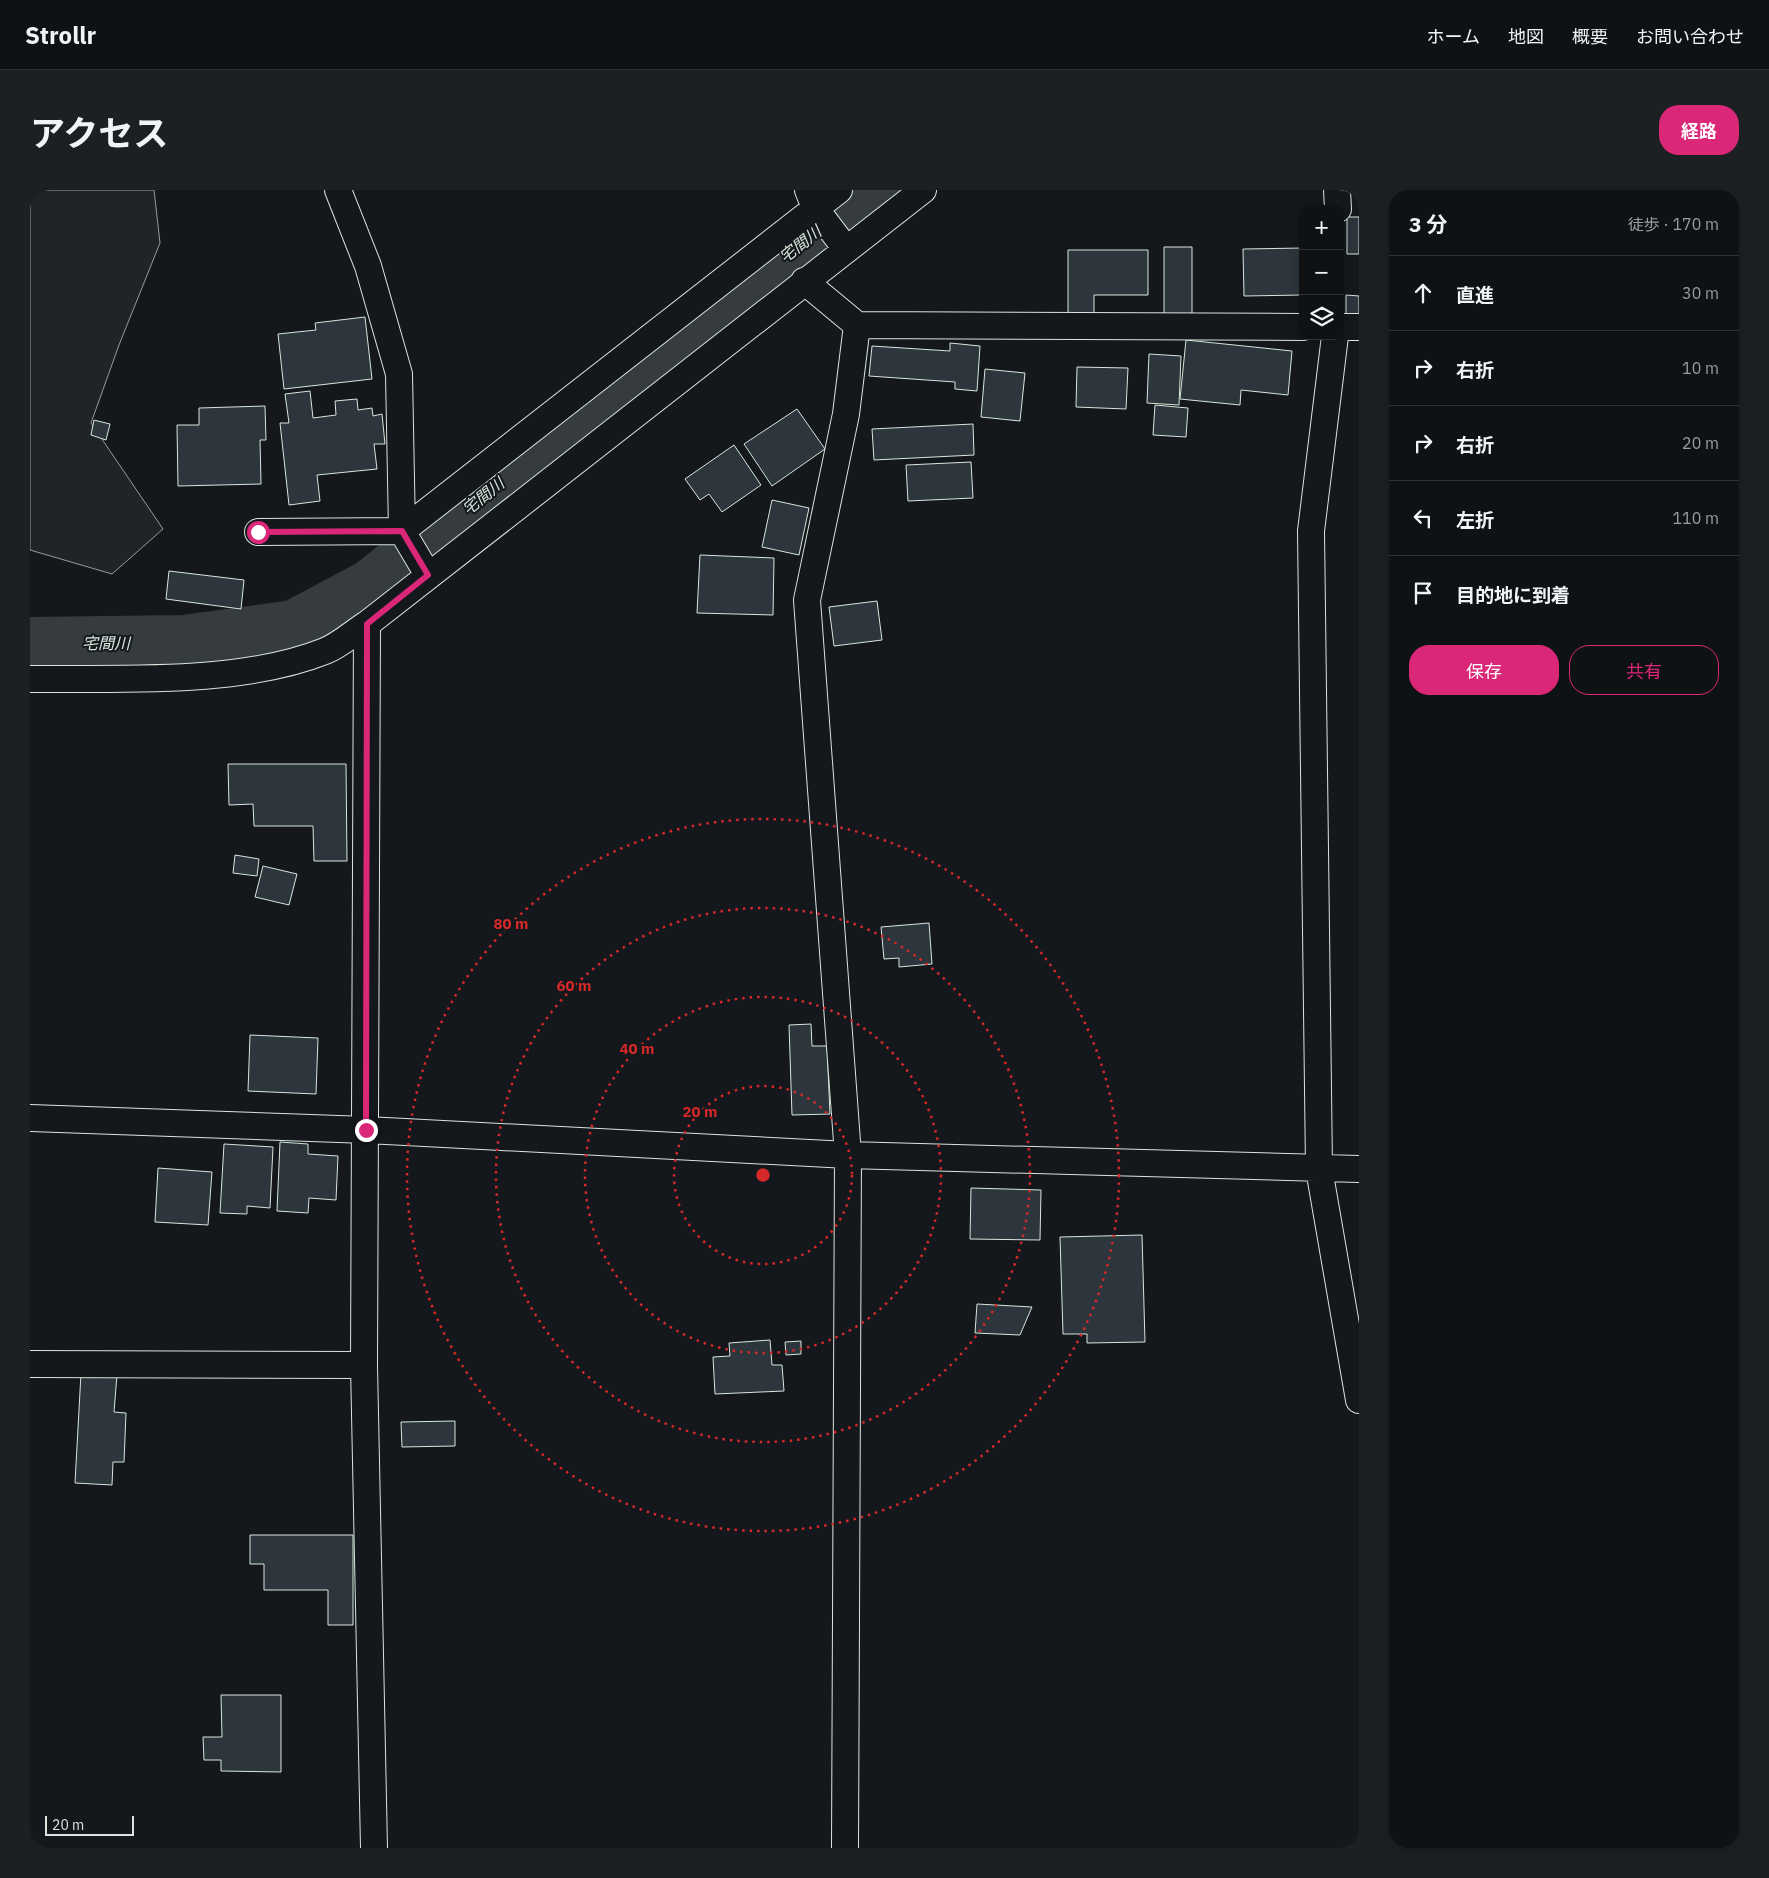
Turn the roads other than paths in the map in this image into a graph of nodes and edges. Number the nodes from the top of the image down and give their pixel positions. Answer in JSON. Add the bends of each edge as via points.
{"nodes":[{"id":1,"x":338,"y":190,"type":"edge"},
{"id":2,"x":839,"y":190,"type":"edge"},
{"id":3,"x":923,"y":190,"type":"edge"},
{"id":4,"x":1336,"y":190,"type":"edge"},
{"id":5,"x":814,"y":203,"type":"edge"},
{"id":6,"x":1338,"y":205,"type":"edge"},
{"id":7,"x":841,"y":242,"type":"junction"},
{"id":8,"x":804,"y":281,"type":"junction"},
{"id":9,"x":857,"y":325,"type":"junction"},
{"id":10,"x":1299,"y":327,"type":"edge"},
{"id":11,"x":1344,"y":327,"type":"edge"},
{"id":12,"x":1359,"y":327,"type":"edge"},
{"id":13,"x":1335,"y":340,"type":"edge"},
{"id":14,"x":258,"y":532,"type":"dead end"},
{"id":15,"x":404,"y":535,"type":"junction"},
{"id":16,"x":425,"y":570,"type":"junction"},
{"id":17,"x":367,"y":624,"type":"junction"},
{"id":18,"x":30,"y":679,"type":"edge"},
{"id":19,"x":30,"y":1118,"type":"edge"},
{"id":20,"x":366,"y":1130,"type":"junction"},
{"id":21,"x":848,"y":1155,"type":"junction"},
{"id":22,"x":1319,"y":1169,"type":"junction"},
{"id":23,"x":1359,"y":1169,"type":"edge"},
{"id":24,"x":30,"y":1364,"type":"edge"},
{"id":25,"x":364,"y":1365,"type":"junction"},
{"id":26,"x":1359,"y":1400,"type":"edge"},
{"id":27,"x":374,"y":1848,"type":"edge"},
{"id":28,"x":845,"y":1848,"type":"edge"}],
"edges":[{"from":1,"to":15,"type":"street","via":[[368,266],[399,374]]},
{"from":2,"to":5,"type":"street"},
{"from":3,"to":7,"type":"street"},
{"from":4,"to":6,"type":"street"},
{"from":5,"to":7,"type":"street"},
{"from":5,"to":15,"type":"street"},
{"from":7,"to":8,"type":"street"},
{"from":8,"to":9,"type":"street"},
{"from":8,"to":16,"type":"street"},
{"from":9,"to":10,"type":"street"},
{"from":9,"to":21,"type":"street","via":[[846,414],[807,600]]},
{"from":11,"to":12,"type":"street"},
{"from":13,"to":22,"type":"street","via":[[1311,531]]},
{"from":14,"to":15,"type":"street"},
{"from":15,"to":16,"type":"street"},
{"from":16,"to":17,"type":"street"},
{"from":17,"to":18,"type":"street","via":[[327,650],[273,668],[171,678]]},
{"from":17,"to":20,"type":"street"},
{"from":19,"to":20,"type":"street"},
{"from":20,"to":21,"type":"street"},
{"from":20,"to":25,"type":"street"},
{"from":21,"to":22,"type":"street"},
{"from":21,"to":28,"type":"street"},
{"from":22,"to":23,"type":"street"},
{"from":22,"to":26,"type":"street"},
{"from":24,"to":25,"type":"street"},
{"from":25,"to":27,"type":"street"}]}
